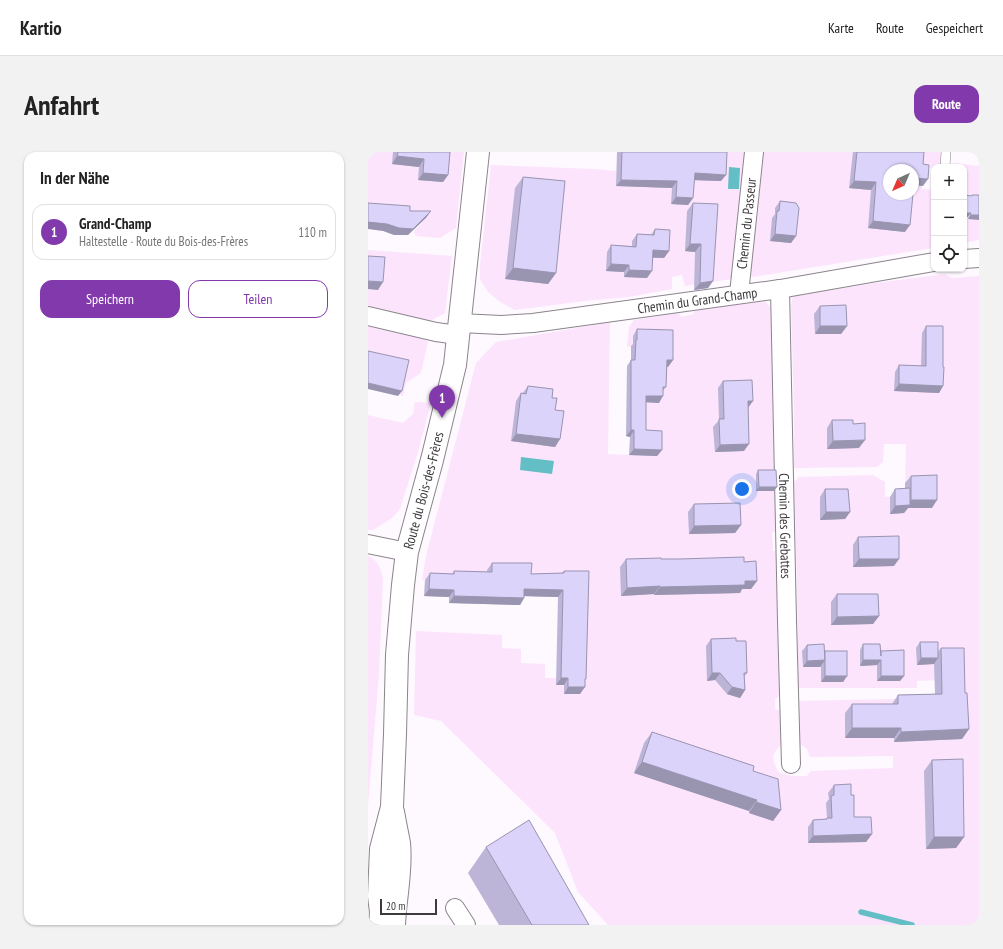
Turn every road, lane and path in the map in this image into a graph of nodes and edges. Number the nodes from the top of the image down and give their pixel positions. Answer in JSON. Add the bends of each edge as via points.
{"nodes":[{"id":1,"x":478,"y":152,"type":"edge"},
{"id":2,"x":754,"y":152,"type":"edge"},
{"id":3,"x":946,"y":152,"type":"edge"},
{"id":4,"x":945,"y":164,"type":"edge"},
{"id":5,"x":979,"y":258,"type":"edge"},
{"id":6,"x":967,"y":259,"type":"edge"},
{"id":7,"x":931,"y":263,"type":"edge"},
{"id":8,"x":780,"y":289,"type":"junction"},
{"id":9,"x":740,"y":294,"type":"junction"},
{"id":10,"x":368,"y":316,"type":"edge"},
{"id":11,"x":459,"y":329,"type":"junction"},
{"id":12,"x":368,"y":544,"type":"edge"},
{"id":13,"x":407,"y":552,"type":"junction"},
{"id":14,"x":791,"y":764,"type":"dead end"},
{"id":15,"x":392,"y":807,"type":"junction"},
{"id":16,"x":455,"y":908,"type":"dead end"},
{"id":17,"x":380,"y":925,"type":"edge"},
{"id":18,"x":394,"y":925,"type":"edge"},
{"id":19,"x":466,"y":925,"type":"edge"}],
"edges":[{"from":1,"to":11,"type":"street","name":"Route du Bois-des-Frères"},
{"from":2,"to":9,"type":"street","name":"Chemin du Passeur"},
{"from":3,"to":4,"type":"lane"},
{"from":5,"to":6,"type":"street"},
{"from":7,"to":8,"type":"street","name":"Chemin du Grand-Champ"},
{"from":8,"to":9,"type":"street","name":"Chemin du Grand-Champ"},
{"from":8,"to":14,"type":"street","name":"Chemin des Grebattes"},
{"from":9,"to":11,"type":"street","name":"Chemin du Grand-Champ","via":[[533,323]]},
{"from":10,"to":11,"type":"street","name":"Chemin du Grand-Champ","via":[[436,332]]},
{"from":11,"to":13,"type":"street","name":"Route du Bois-des-Frères","via":[[455,365]]},
{"from":12,"to":13,"type":"street"},
{"from":13,"to":15,"type":"street","name":"Route du Bois-des-Frères","via":[[397,655]]},
{"from":15,"to":17,"type":"street","name":"Route du Bois-des-Frères","via":[[381,849],[375,900],[381,912]]},
{"from":15,"to":18,"type":"street","name":"Route du Bois-des-Frères","via":[[399,844]]},
{"from":16,"to":19,"type":"street"}]}
